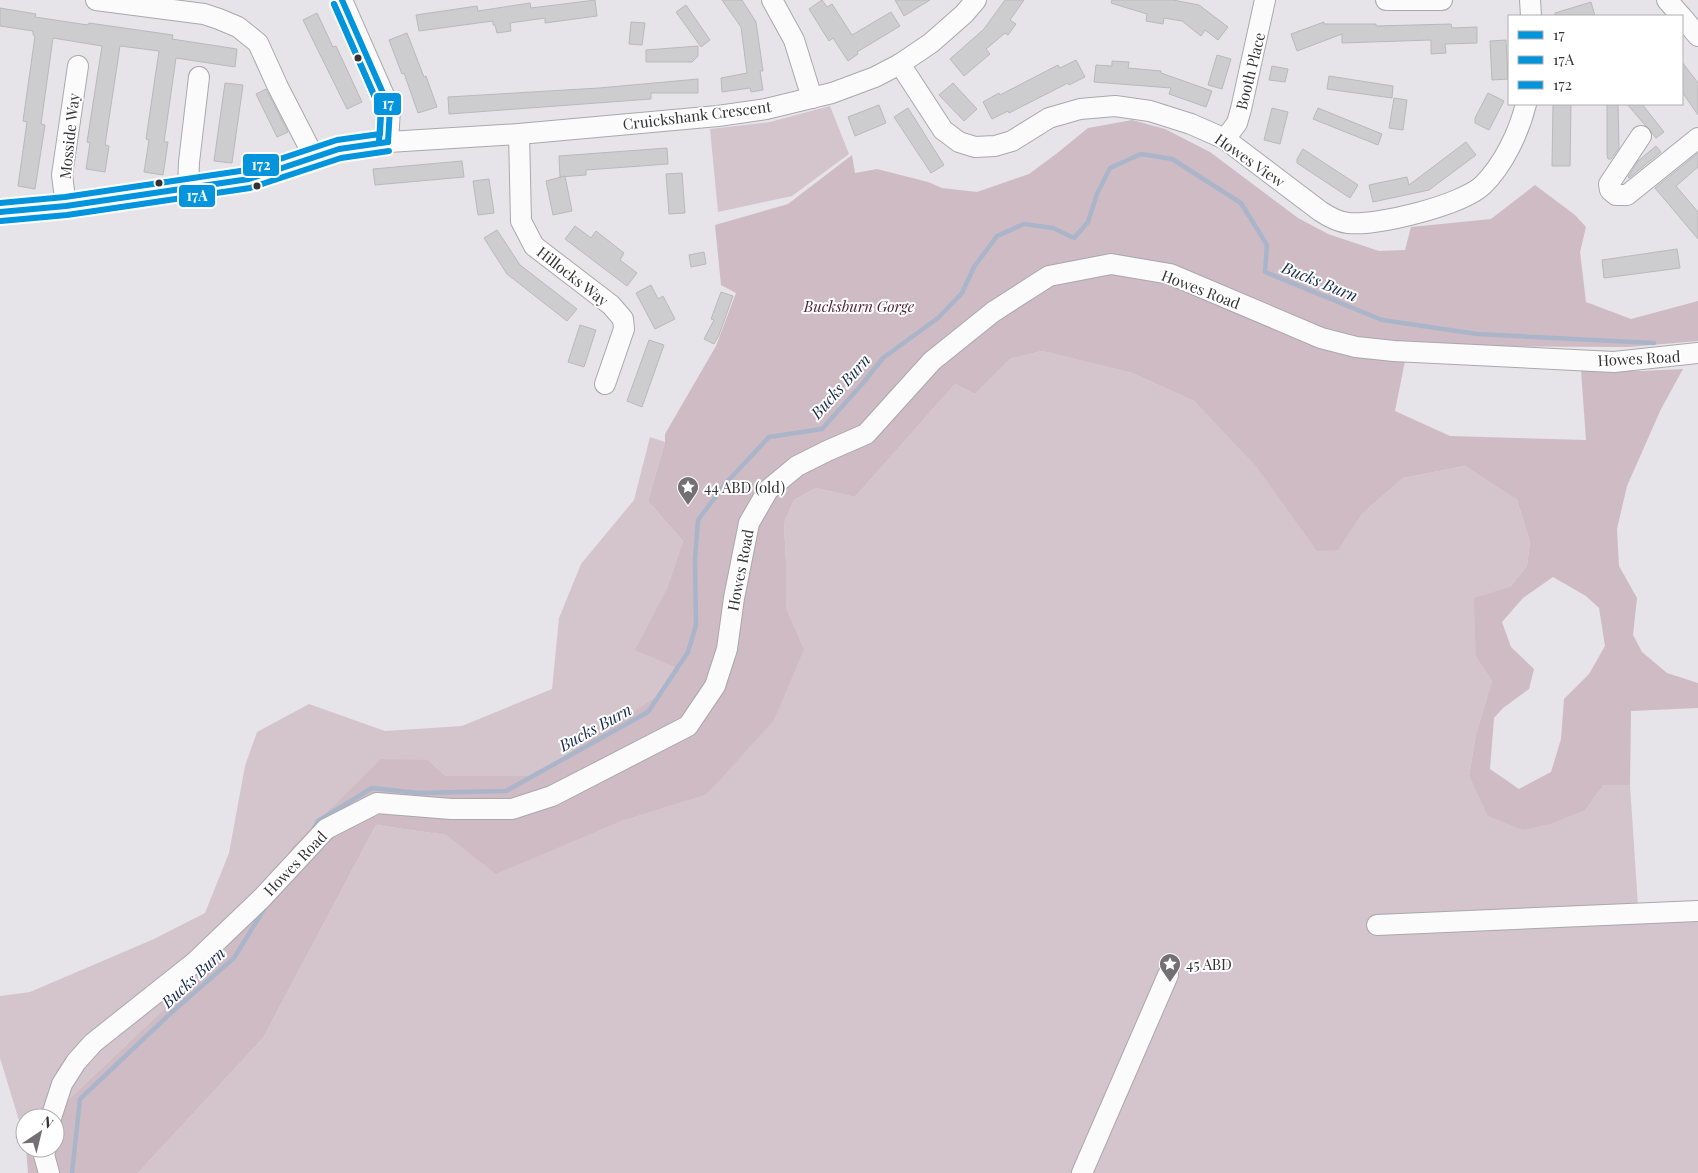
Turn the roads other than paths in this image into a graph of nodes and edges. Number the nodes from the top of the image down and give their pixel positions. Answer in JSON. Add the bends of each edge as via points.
{"nodes":[{"id":1,"x":96,"y":0,"type":"edge"},
{"id":2,"x":772,"y":0,"type":"edge"},
{"id":3,"x":976,"y":0,"type":"edge"},
{"id":4,"x":1265,"y":0,"type":"edge"},
{"id":5,"x":1386,"y":0,"type":"edge"},
{"id":6,"x":1440,"y":0,"type":"edge"},
{"id":7,"x":1530,"y":0,"type":"edge"},
{"id":8,"x":1667,"y":0,"type":"edge"},
{"id":9,"x":348,"y":2,"type":"edge"},
{"id":10,"x":1531,"y":15,"type":"edge"},
{"id":11,"x":1679,"y":15,"type":"edge"},
{"id":12,"x":1683,"y":19,"type":"edge"},
{"id":13,"x":1698,"y":36,"type":"edge"},
{"id":14,"x":900,"y":64,"type":"junction"},
{"id":15,"x":78,"y":66,"type":"dead end"},
{"id":16,"x":199,"y":77,"type":"dead end"},
{"id":17,"x":812,"y":98,"type":"junction"},
{"id":18,"x":1526,"y":105,"type":"edge"},
{"id":19,"x":519,"y":134,"type":"junction"},
{"id":20,"x":1641,"y":136,"type":"dead end"},
{"id":21,"x":1698,"y":138,"type":"edge"},
{"id":22,"x":1225,"y":139,"type":"junction"},
{"id":23,"x":388,"y":142,"type":"junction"},
{"id":24,"x":314,"y":156,"type":"junction"},
{"id":25,"x":188,"y":189,"type":"junction"},
{"id":26,"x":66,"y":206,"type":"junction"},
{"id":27,"x":0,"y":212,"type":"edge"},
{"id":28,"x":1698,"y":353,"type":"edge"},
{"id":29,"x":605,"y":384,"type":"dead end"},
{"id":30,"x":1698,"y":911,"type":"edge"},
{"id":31,"x":1377,"y":925,"type":"dead end"},
{"id":32,"x":1168,"y":974,"type":"dead end"},
{"id":33,"x":54,"y":1108,"type":"edge"},
{"id":34,"x":45,"y":1158,"type":"edge"},
{"id":35,"x":49,"y":1173,"type":"edge"},
{"id":36,"x":1082,"y":1173,"type":"edge"}],
"edges":[{"from":1,"to":24,"type":"street","via":[[204,14],[238,27],[258,43]]},
{"from":2,"to":17,"type":"street","via":[[794,40]]},
{"from":3,"to":14,"type":"street","name":"Cruickshank Crescent","via":[[931,43]]},
{"from":4,"to":22,"type":"street","name":"Booth Place","via":[[1241,109],[1237,122]]},
{"from":5,"to":6,"type":"street"},
{"from":7,"to":10,"type":"street"},
{"from":8,"to":11,"type":"street"},
{"from":9,"to":23,"type":"street","via":[[390,108]]},
{"from":12,"to":13,"type":"street"},
{"from":14,"to":17,"type":"street","name":"Cruickshank Crescent","via":[[852,86]]},
{"from":14,"to":22,"type":"street","name":"Howes View","via":[[943,130],[959,142],[975,147],[1012,141],[1049,118],[1080,109],[1115,106],[1150,111]]},
{"from":15,"to":26,"type":"street","name":"Mosside Way","via":[[62,175]]},
{"from":16,"to":25,"type":"street"},
{"from":17,"to":19,"type":"street","name":"Cruickshank Crescent","via":[[718,116]]},
{"from":18,"to":22,"type":"street","name":"Howes View","via":[[1511,142],[1482,186],[1465,198],[1381,222],[1348,223],[1330,217]]},
{"from":19,"to":23,"type":"street","name":"Cruickshank Crescent"},
{"from":19,"to":29,"type":"street","name":"Hillocks Way","via":[[521,221],[527,234],[534,246],[611,305],[624,319],[624,329]]},
{"from":20,"to":21,"type":"street","via":[[1609,184],[1616,195],[1628,195]]},
{"from":23,"to":24,"type":"street","name":"Cruickshank Crescent"},
{"from":24,"to":25,"type":"street","name":"Cruickshank Crescent","via":[[248,179]]},
{"from":25,"to":26,"type":"street","name":"Cruickshank Crescent"},
{"from":26,"to":27,"type":"street","name":"Cruickshank Crescent"},
{"from":28,"to":33,"type":"street","name":"Howes Road","via":[[1614,362],[1356,347],[1321,338],[1170,274],[1111,264],[1049,276],[994,312],[932,361],[866,434],[798,466],[768,490],[749,523],[727,649],[715,686],[688,726],[552,796],[512,809],[451,809],[377,803],[326,829],[266,894],[195,962],[93,1043],[62,1084]]},
{"from":30,"to":31,"type":"street"},
{"from":32,"to":36,"type":"street"},
{"from":34,"to":35,"type":"street"}]}
